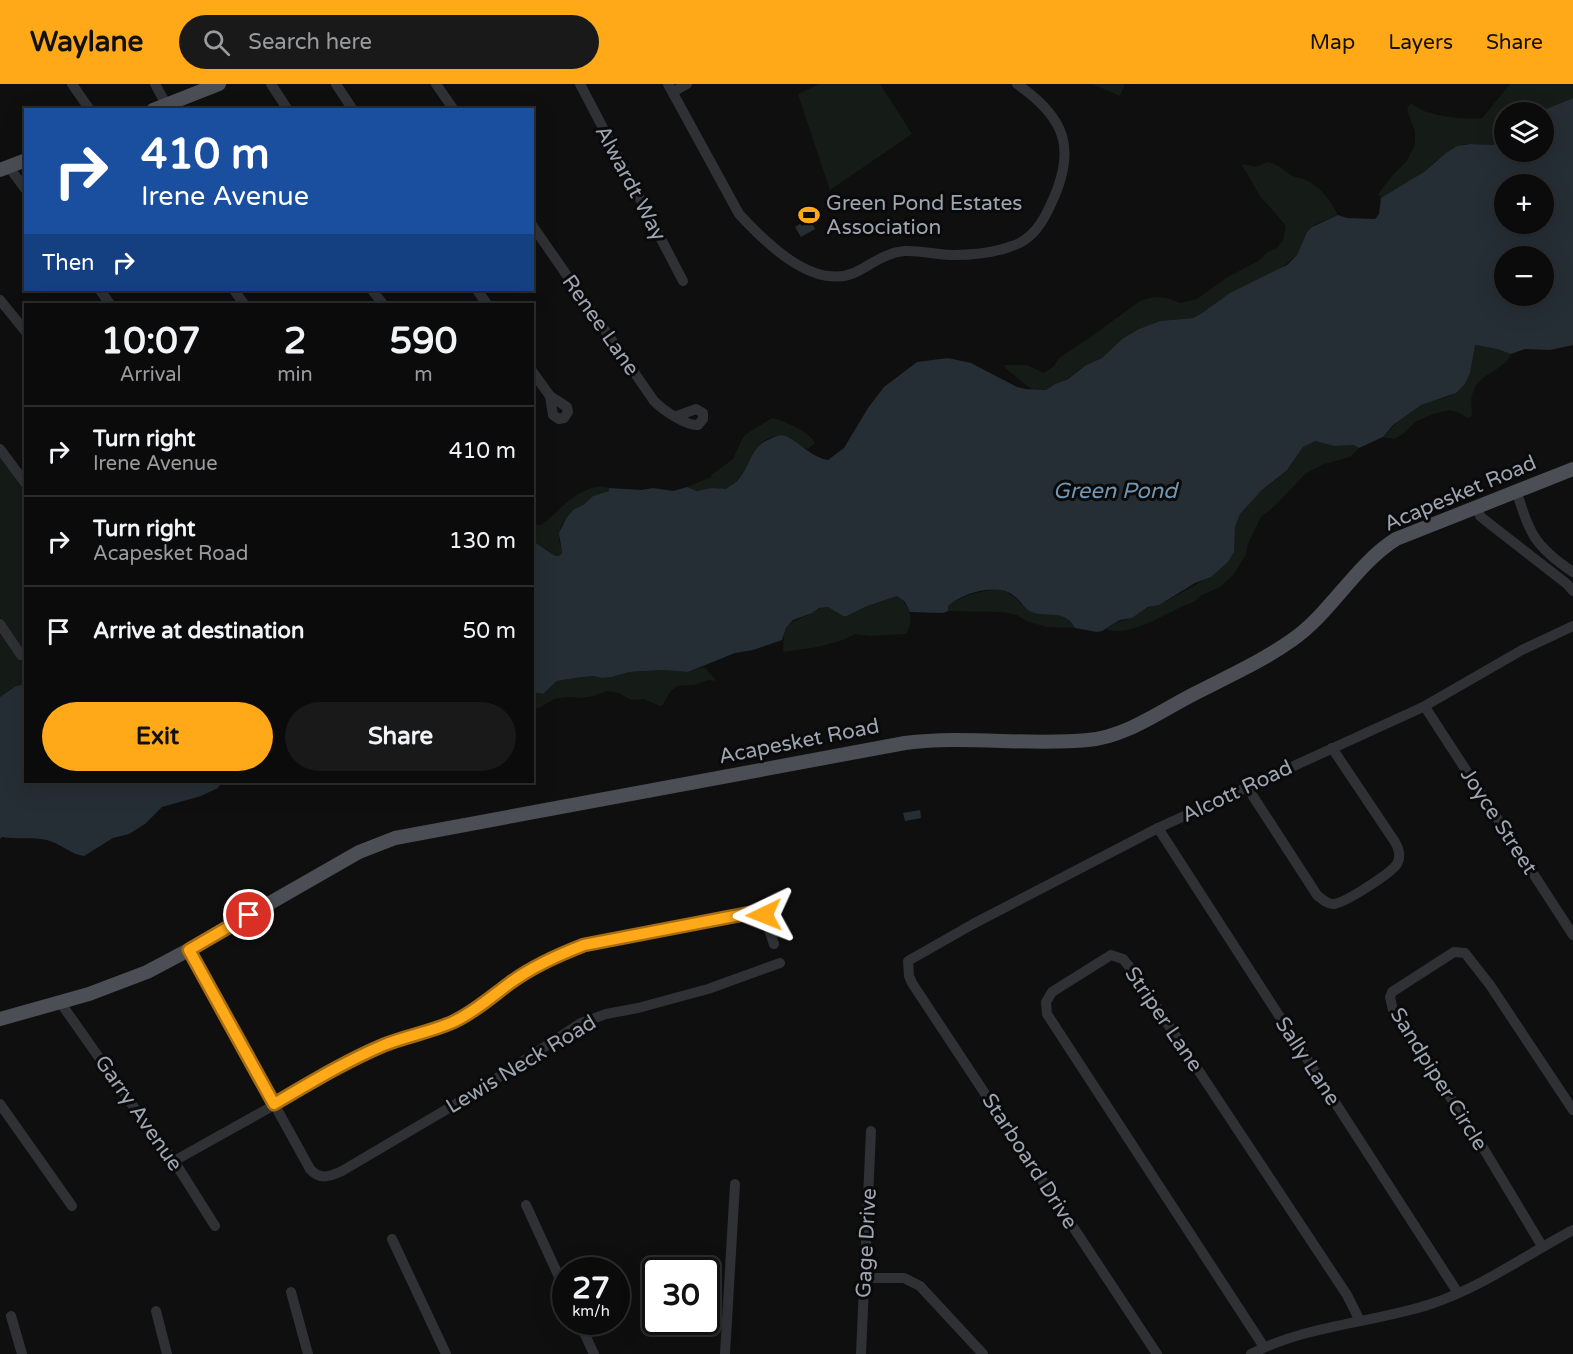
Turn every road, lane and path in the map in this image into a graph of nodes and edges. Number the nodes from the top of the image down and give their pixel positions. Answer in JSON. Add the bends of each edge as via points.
{"nodes":[{"id":1,"x":72,"y":84,"type":"edge"},
{"id":2,"x":155,"y":84,"type":"edge"},
{"id":3,"x":219,"y":84,"type":"edge"},
{"id":4,"x":271,"y":84,"type":"edge"},
{"id":5,"x":336,"y":84,"type":"edge"},
{"id":6,"x":436,"y":84,"type":"edge"},
{"id":7,"x":580,"y":84,"type":"edge"},
{"id":8,"x":687,"y":84,"type":"edge"},
{"id":9,"x":1017,"y":84,"type":"edge"},
{"id":10,"x":671,"y":88,"type":"edge"},
{"id":11,"x":165,"y":107,"type":"edge"},
{"id":12,"x":89,"y":108,"type":"edge"},
{"id":13,"x":287,"y":108,"type":"edge"},
{"id":14,"x":352,"y":108,"type":"edge"},
{"id":15,"x":453,"y":108,"type":"edge"},
{"id":16,"x":24,"y":161,"type":"edge"},
{"id":17,"x":4,"y":169,"type":"edge"},
{"id":18,"x":24,"y":188,"type":"edge"},
{"id":19,"x":534,"y":228,"type":"edge"},
{"id":20,"x":683,"y":281,"type":"dead end"},
{"id":21,"x":0,"y":300,"type":"edge"},
{"id":22,"x":24,"y":330,"type":"edge"},
{"id":23,"x":534,"y":374,"type":"edge"},
{"id":24,"x":550,"y":396,"type":"dead end"},
{"id":25,"x":677,"y":416,"type":"dead end"},
{"id":26,"x":0,"y":449,"type":"edge"},
{"id":27,"x":1573,"y":469,"type":"edge"},
{"id":28,"x":24,"y":481,"type":"edge"},
{"id":29,"x":1516,"y":490,"type":"junction"},
{"id":30,"x":1478,"y":507,"type":"junction"},
{"id":31,"x":1573,"y":572,"type":"edge"},
{"id":32,"x":1573,"y":591,"type":"edge"},
{"id":33,"x":0,"y":624,"type":"edge"},
{"id":34,"x":1573,"y":626,"type":"edge"},
{"id":35,"x":21,"y":655,"type":"dead end"},
{"id":36,"x":1425,"y":706,"type":"junction"},
{"id":37,"x":1332,"y":748,"type":"junction"},
{"id":38,"x":1247,"y":787,"type":"junction"},
{"id":39,"x":1158,"y":828,"type":"junction"},
{"id":40,"x":1573,"y":935,"type":"edge"},
{"id":41,"x":774,"y":944,"type":"dead end"},
{"id":42,"x":189,"y":950,"type":"junction"},
{"id":43,"x":780,"y":963,"type":"dead end"},
{"id":44,"x":908,"y":966,"type":"joint"},
{"id":45,"x":60,"y":1002,"type":"junction"},
{"id":46,"x":0,"y":1019,"type":"edge"},
{"id":47,"x":0,"y":1104,"type":"edge"},
{"id":48,"x":274,"y":1104,"type":"junction"},
{"id":49,"x":1573,"y":1110,"type":"edge"},
{"id":50,"x":871,"y":1131,"type":"dead end"},
{"id":51,"x":174,"y":1161,"type":"junction"},
{"id":52,"x":735,"y":1184,"type":"dead end"},
{"id":53,"x":526,"y":1205,"type":"dead end"},
{"id":54,"x":72,"y":1206,"type":"dead end"},
{"id":55,"x":215,"y":1226,"type":"dead end"},
{"id":56,"x":1573,"y":1230,"type":"edge"},
{"id":57,"x":392,"y":1239,"type":"dead end"},
{"id":58,"x":1542,"y":1246,"type":"junction"},
{"id":59,"x":552,"y":1262,"type":"edge"},
{"id":60,"x":865,"y":1278,"type":"junction"},
{"id":61,"x":291,"y":1292,"type":"dead end"},
{"id":62,"x":1458,"y":1293,"type":"junction"},
{"id":63,"x":156,"y":1311,"type":"dead end"},
{"id":64,"x":11,"y":1316,"type":"dead end"},
{"id":65,"x":1360,"y":1321,"type":"junction"},
{"id":66,"x":585,"y":1335,"type":"edge"},
{"id":67,"x":1264,"y":1347,"type":"junction"},
{"id":68,"x":22,"y":1354,"type":"edge"},
{"id":69,"x":167,"y":1354,"type":"edge"},
{"id":70,"x":308,"y":1354,"type":"edge"},
{"id":71,"x":446,"y":1354,"type":"edge"},
{"id":72,"x":594,"y":1354,"type":"edge"},
{"id":73,"x":725,"y":1354,"type":"edge"},
{"id":74,"x":861,"y":1354,"type":"edge"},
{"id":75,"x":983,"y":1354,"type":"edge"},
{"id":76,"x":1157,"y":1354,"type":"edge"},
{"id":77,"x":1251,"y":1354,"type":"edge"}],
"edges":[{"from":1,"to":12,"type":"street"},
{"from":2,"to":11,"type":"street"},
{"from":3,"to":11,"type":"main road"},
{"from":4,"to":13,"type":"street"},
{"from":5,"to":14,"type":"street"},
{"from":6,"to":15,"type":"street"},
{"from":7,"to":20,"type":"street","name":"Alwardt Way"},
{"from":8,"to":10,"type":"street"},
{"from":9,"to":10,"type":"street","via":[[1044,105],[1065,145],[1061,184],[1034,232],[1014,246],[994,251],[952,255],[914,250],[887,254],[855,272],[834,278],[801,268],[739,214]]},
{"from":16,"to":17,"type":"main road"},
{"from":17,"to":18,"type":"street"},
{"from":19,"to":25,"type":"street","name":"Renee Lane","via":[[654,401]]},
{"from":21,"to":22,"type":"street"},
{"from":23,"to":24,"type":"street"},
{"from":26,"to":28,"type":"street"},
{"from":27,"to":29,"type":"main road","name":"Acapesket Road"},
{"from":29,"to":30,"type":"main road","name":"Acapesket Road"},
{"from":29,"to":31,"type":"street","via":[[1538,544]]},
{"from":30,"to":32,"type":"street","via":[[1480,516]]},
{"from":30,"to":42,"type":"main road","name":"Acapesket Road","via":[[1396,538],[1293,640],[1108,736],[1077,741],[905,743],[395,838],[359,852]]},
{"from":33,"to":35,"type":"street"},
{"from":34,"to":36,"type":"street","name":"Alcott Road"},
{"from":36,"to":37,"type":"street","name":"Alcott Road"},
{"from":36,"to":40,"type":"street","name":"Joyce Street"},
{"from":37,"to":38,"type":"street","name":"Alcott Road"},
{"from":37,"to":38,"type":"street","via":[[1399,848],[1400,857],[1394,868],[1346,900],[1333,904],[1317,895]]},
{"from":38,"to":39,"type":"street","name":"Alcott Road"},
{"from":39,"to":44,"type":"street","name":"Alcott Road","via":[[973,924],[910,960]]},
{"from":39,"to":62,"type":"street","name":"Sally Lane"},
{"from":41,"to":48,"type":"street","via":[[760,912],[584,945],[536,966],[454,1022],[384,1045]]},
{"from":42,"to":45,"type":"main road","name":"Acapesket Road","via":[[131,978]]},
{"from":42,"to":48,"type":"street"},
{"from":43,"to":48,"type":"street","name":"Lewis Neck Road","via":[[708,988],[588,1020],[342,1171],[321,1177],[310,1170]]},
{"from":44,"to":76,"type":"street","name":"Starboard Drive","via":[[912,983]]},
{"from":45,"to":46,"type":"main road","name":"Acapesket Road"},
{"from":45,"to":51,"type":"street","name":"Garry Avenue"},
{"from":47,"to":54,"type":"street"},
{"from":48,"to":51,"type":"street"},
{"from":49,"to":58,"type":"street","name":"Sandpiper Circle","via":[[1465,953],[1454,952],[1392,992],[1393,1010]]},
{"from":50,"to":60,"type":"street","name":"Gage Drive"},
{"from":51,"to":55,"type":"street","name":"Garry Avenue"},
{"from":52,"to":73,"type":"street"},
{"from":53,"to":59,"type":"street"},
{"from":56,"to":58,"type":"street"},
{"from":57,"to":71,"type":"street"},
{"from":58,"to":62,"type":"street"},
{"from":60,"to":74,"type":"street","name":"Gage Drive"},
{"from":60,"to":75,"type":"street","via":[[904,1278],[920,1286]]},
{"from":61,"to":70,"type":"street"},
{"from":62,"to":65,"type":"street","via":[[1412,1310]]},
{"from":63,"to":69,"type":"street"},
{"from":64,"to":68,"type":"street"},
{"from":65,"to":67,"type":"street"},
{"from":65,"to":67,"type":"street","name":"Striper Lane","via":[[1347,1295],[1132,970],[1123,959],[1111,955],[1052,992],[1046,1002],[1047,1014]]},
{"from":66,"to":72,"type":"street"},
{"from":67,"to":77,"type":"street"}]}
